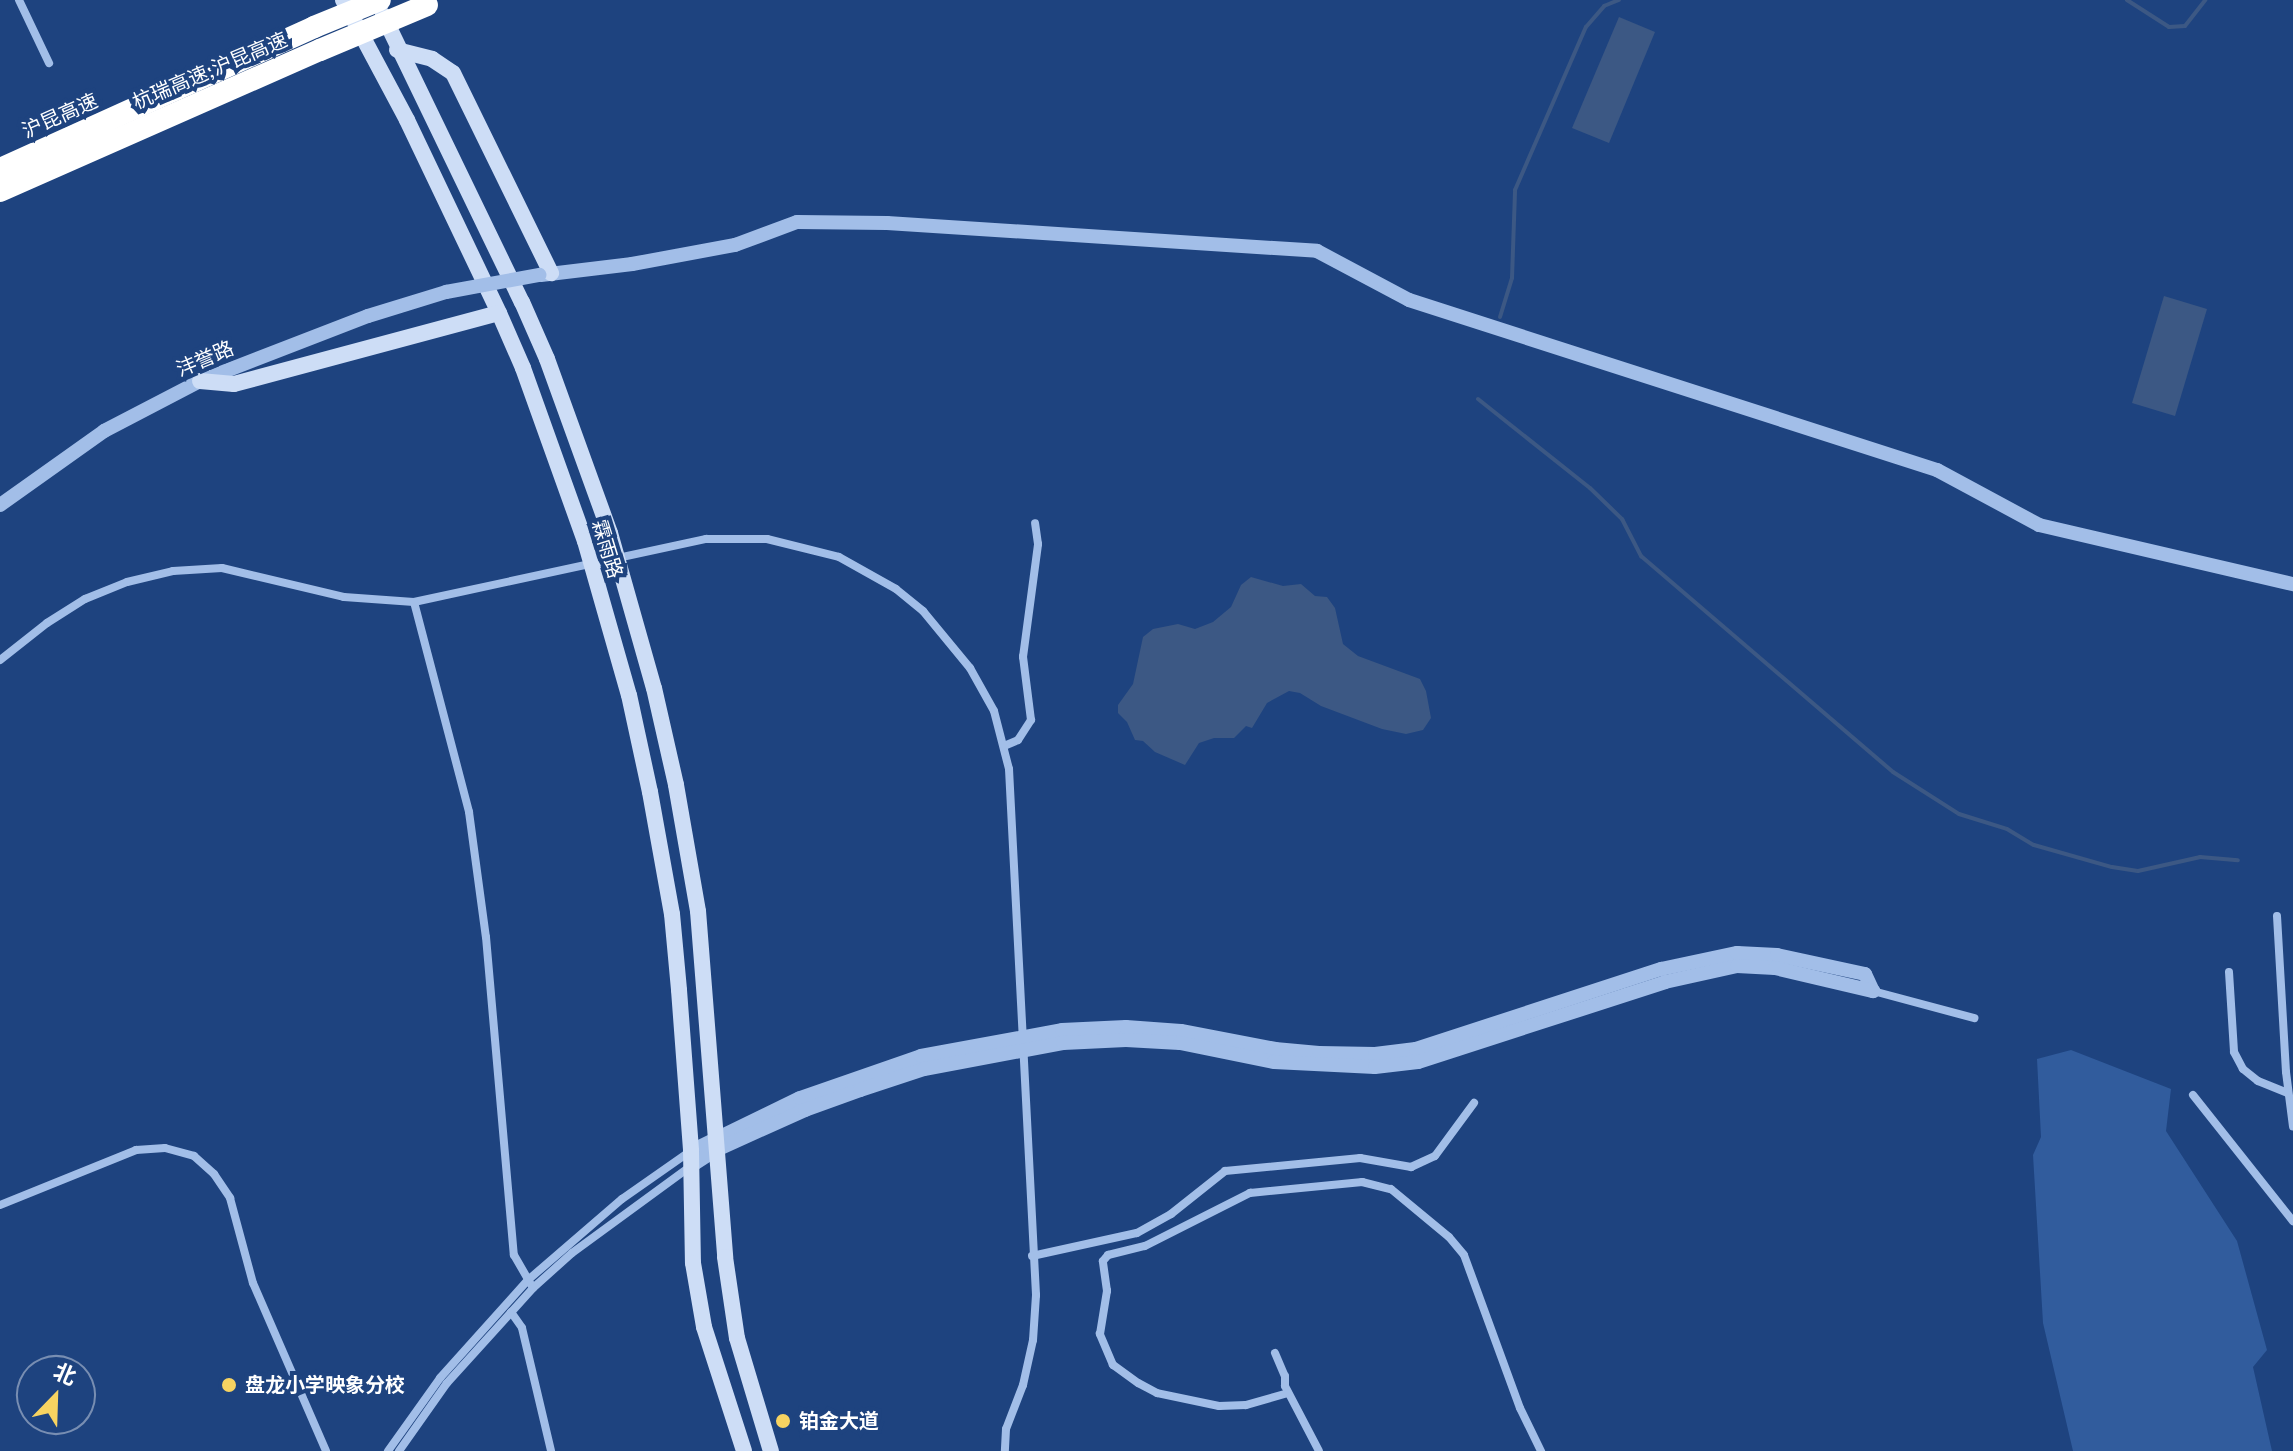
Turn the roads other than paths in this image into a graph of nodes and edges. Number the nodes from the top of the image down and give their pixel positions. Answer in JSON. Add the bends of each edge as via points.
{"nodes":[{"id":1,"x":19,"y":0,"type":"edge"},
{"id":2,"x":343,"y":0,"type":"edge"},
{"id":3,"x":378,"y":0,"type":"edge"},
{"id":4,"x":434,"y":3,"type":"edge"},
{"id":5,"x":397,"y":50,"type":"junction"},
{"id":6,"x":49,"y":63,"type":"dead end"},
{"id":7,"x":0,"y":169,"type":"edge"},
{"id":8,"x":0,"y":191,"type":"edge"},
{"id":9,"x":545,"y":274,"type":"junction"},
{"id":10,"x":499,"y":313,"type":"junction"},
{"id":11,"x":200,"y":381,"type":"junction"},
{"id":12,"x":0,"y":505,"type":"edge"},
{"id":13,"x":1035,"y":523,"type":"dead end"},
{"id":14,"x":2293,"y":584,"type":"edge"},
{"id":15,"x":414,"y":602,"type":"junction"},
{"id":16,"x":0,"y":660,"type":"edge"},
{"id":17,"x":1004,"y":746,"type":"junction"},
{"id":18,"x":2277,"y":916,"type":"dead end"},
{"id":19,"x":2229,"y":972,"type":"dead end"},
{"id":20,"x":1873,"y":991,"type":"joint"},
{"id":21,"x":1974,"y":1018,"type":"dead end"},
{"id":22,"x":1022,"y":1043,"type":"junction"},
{"id":23,"x":2288,"y":1093,"type":"junction"},
{"id":24,"x":2193,"y":1095,"type":"dead end"},
{"id":25,"x":1474,"y":1103,"type":"dead end"},
{"id":26,"x":2293,"y":1127,"type":"edge"},
{"id":27,"x":716,"y":1144,"type":"junction"},
{"id":28,"x":691,"y":1159,"type":"junction"},
{"id":29,"x":0,"y":1205,"type":"edge"},
{"id":30,"x":2293,"y":1221,"type":"edge"},
{"id":31,"x":1032,"y":1256,"type":"junction"},
{"id":32,"x":530,"y":1284,"type":"junction"},
{"id":33,"x":511,"y":1312,"type":"junction"},
{"id":34,"x":1275,"y":1353,"type":"dead end"},
{"id":35,"x":1288,"y":1393,"type":"junction"},
{"id":36,"x":326,"y":1451,"type":"edge"},
{"id":37,"x":388,"y":1451,"type":"edge"},
{"id":38,"x":399,"y":1451,"type":"edge"},
{"id":39,"x":551,"y":1451,"type":"edge"},
{"id":40,"x":744,"y":1451,"type":"edge"},
{"id":41,"x":771,"y":1451,"type":"edge"},
{"id":42,"x":1005,"y":1451,"type":"edge"},
{"id":43,"x":1319,"y":1451,"type":"edge"},
{"id":44,"x":1541,"y":1451,"type":"edge"}],
"edges":[{"from":1,"to":6,"type":"street"},
{"from":2,"to":10,"type":"main road","name":"霖雨路"},
{"from":3,"to":5,"type":"main road","name":"霖雨路"},
{"from":3,"to":7,"type":"highway","name":"沪昆高速","bridge":true},
{"from":4,"to":8,"type":"highway","name":"杭瑞高速;沪昆高速","bridge":true},
{"from":5,"to":9,"type":"main road","via":[[432,59],[453,73]]},
{"from":5,"to":27,"type":"main road","name":"霖雨路","bridge":true,"via":[[529,316],[610,533],[654,688],[698,911]]},
{"from":9,"to":11,"type":"street","name":"沣誉路","bridge":true,"via":[[446,292],[368,316]]},
{"from":9,"to":14,"type":"street","name":"沣誉路","via":[[735,245],[797,222],[887,223],[1317,251],[1409,300],[1496,331],[1937,470],[2039,525]]},
{"from":10,"to":11,"type":"main road","via":[[234,384]]},
{"from":10,"to":28,"type":"main road","name":"霖雨路","bridge":true,"via":[[585,541],[629,695],[672,914]]},
{"from":11,"to":12,"type":"street","name":"沣誉路","via":[[104,431]]},
{"from":13,"to":17,"type":"street","via":[[1038,544],[1023,657],[1031,720],[1018,740]]},
{"from":15,"to":16,"type":"street","via":[[344,597],[222,568],[173,571],[85,599]]},
{"from":15,"to":17,"type":"street","via":[[706,539],[767,539],[804,546],[864,570],[923,611],[970,668],[994,711]]},
{"from":15,"to":32,"type":"street","via":[[469,812],[486,937],[514,1255]]},
{"from":17,"to":22,"type":"street"},
{"from":18,"to":23,"type":"street"},
{"from":19,"to":23,"type":"street","via":[[2234,1052],[2258,1081]]},
{"from":20,"to":21,"type":"street"},
{"from":20,"to":22,"type":"street","via":[[1775,968],[1737,966],[1665,982],[1418,1062],[1375,1067],[1274,1062],[1180,1043]]},
{"from":22,"to":27,"type":"street","via":[[924,1069]]},
{"from":22,"to":31,"type":"street"},
{"from":23,"to":26,"type":"street"},
{"from":24,"to":30,"type":"street"},
{"from":25,"to":31,"type":"street","via":[[1435,1156],[1411,1167],[1360,1158],[1225,1171],[1171,1214],[1137,1233]]},
{"from":27,"to":28,"type":"street"},
{"from":27,"to":41,"type":"main road","via":[[737,1338]]},
{"from":28,"to":32,"type":"street"},
{"from":28,"to":32,"type":"street","via":[[622,1199]]},
{"from":28,"to":40,"type":"main road","via":[[693,1263],[701,1314]]},
{"from":29,"to":36,"type":"street","via":[[136,1150],[165,1148],[194,1156],[230,1198],[253,1283]]},
{"from":31,"to":42,"type":"street","via":[[1033,1340],[1006,1429]]},
{"from":32,"to":33,"type":"street"},
{"from":32,"to":37,"type":"street","via":[[440,1378]]},
{"from":33,"to":38,"type":"street","via":[[447,1383]]},
{"from":33,"to":39,"type":"street","via":[[522,1328]]},
{"from":34,"to":35,"type":"street"},
{"from":35,"to":43,"type":"street"},
{"from":35,"to":44,"type":"street","via":[[1246,1405],[1219,1406],[1157,1393],[1138,1383],[1113,1365],[1100,1334],[1107,1291],[1103,1261],[1145,1246],[1250,1193],[1362,1182],[1391,1189],[1464,1255]]}]}
